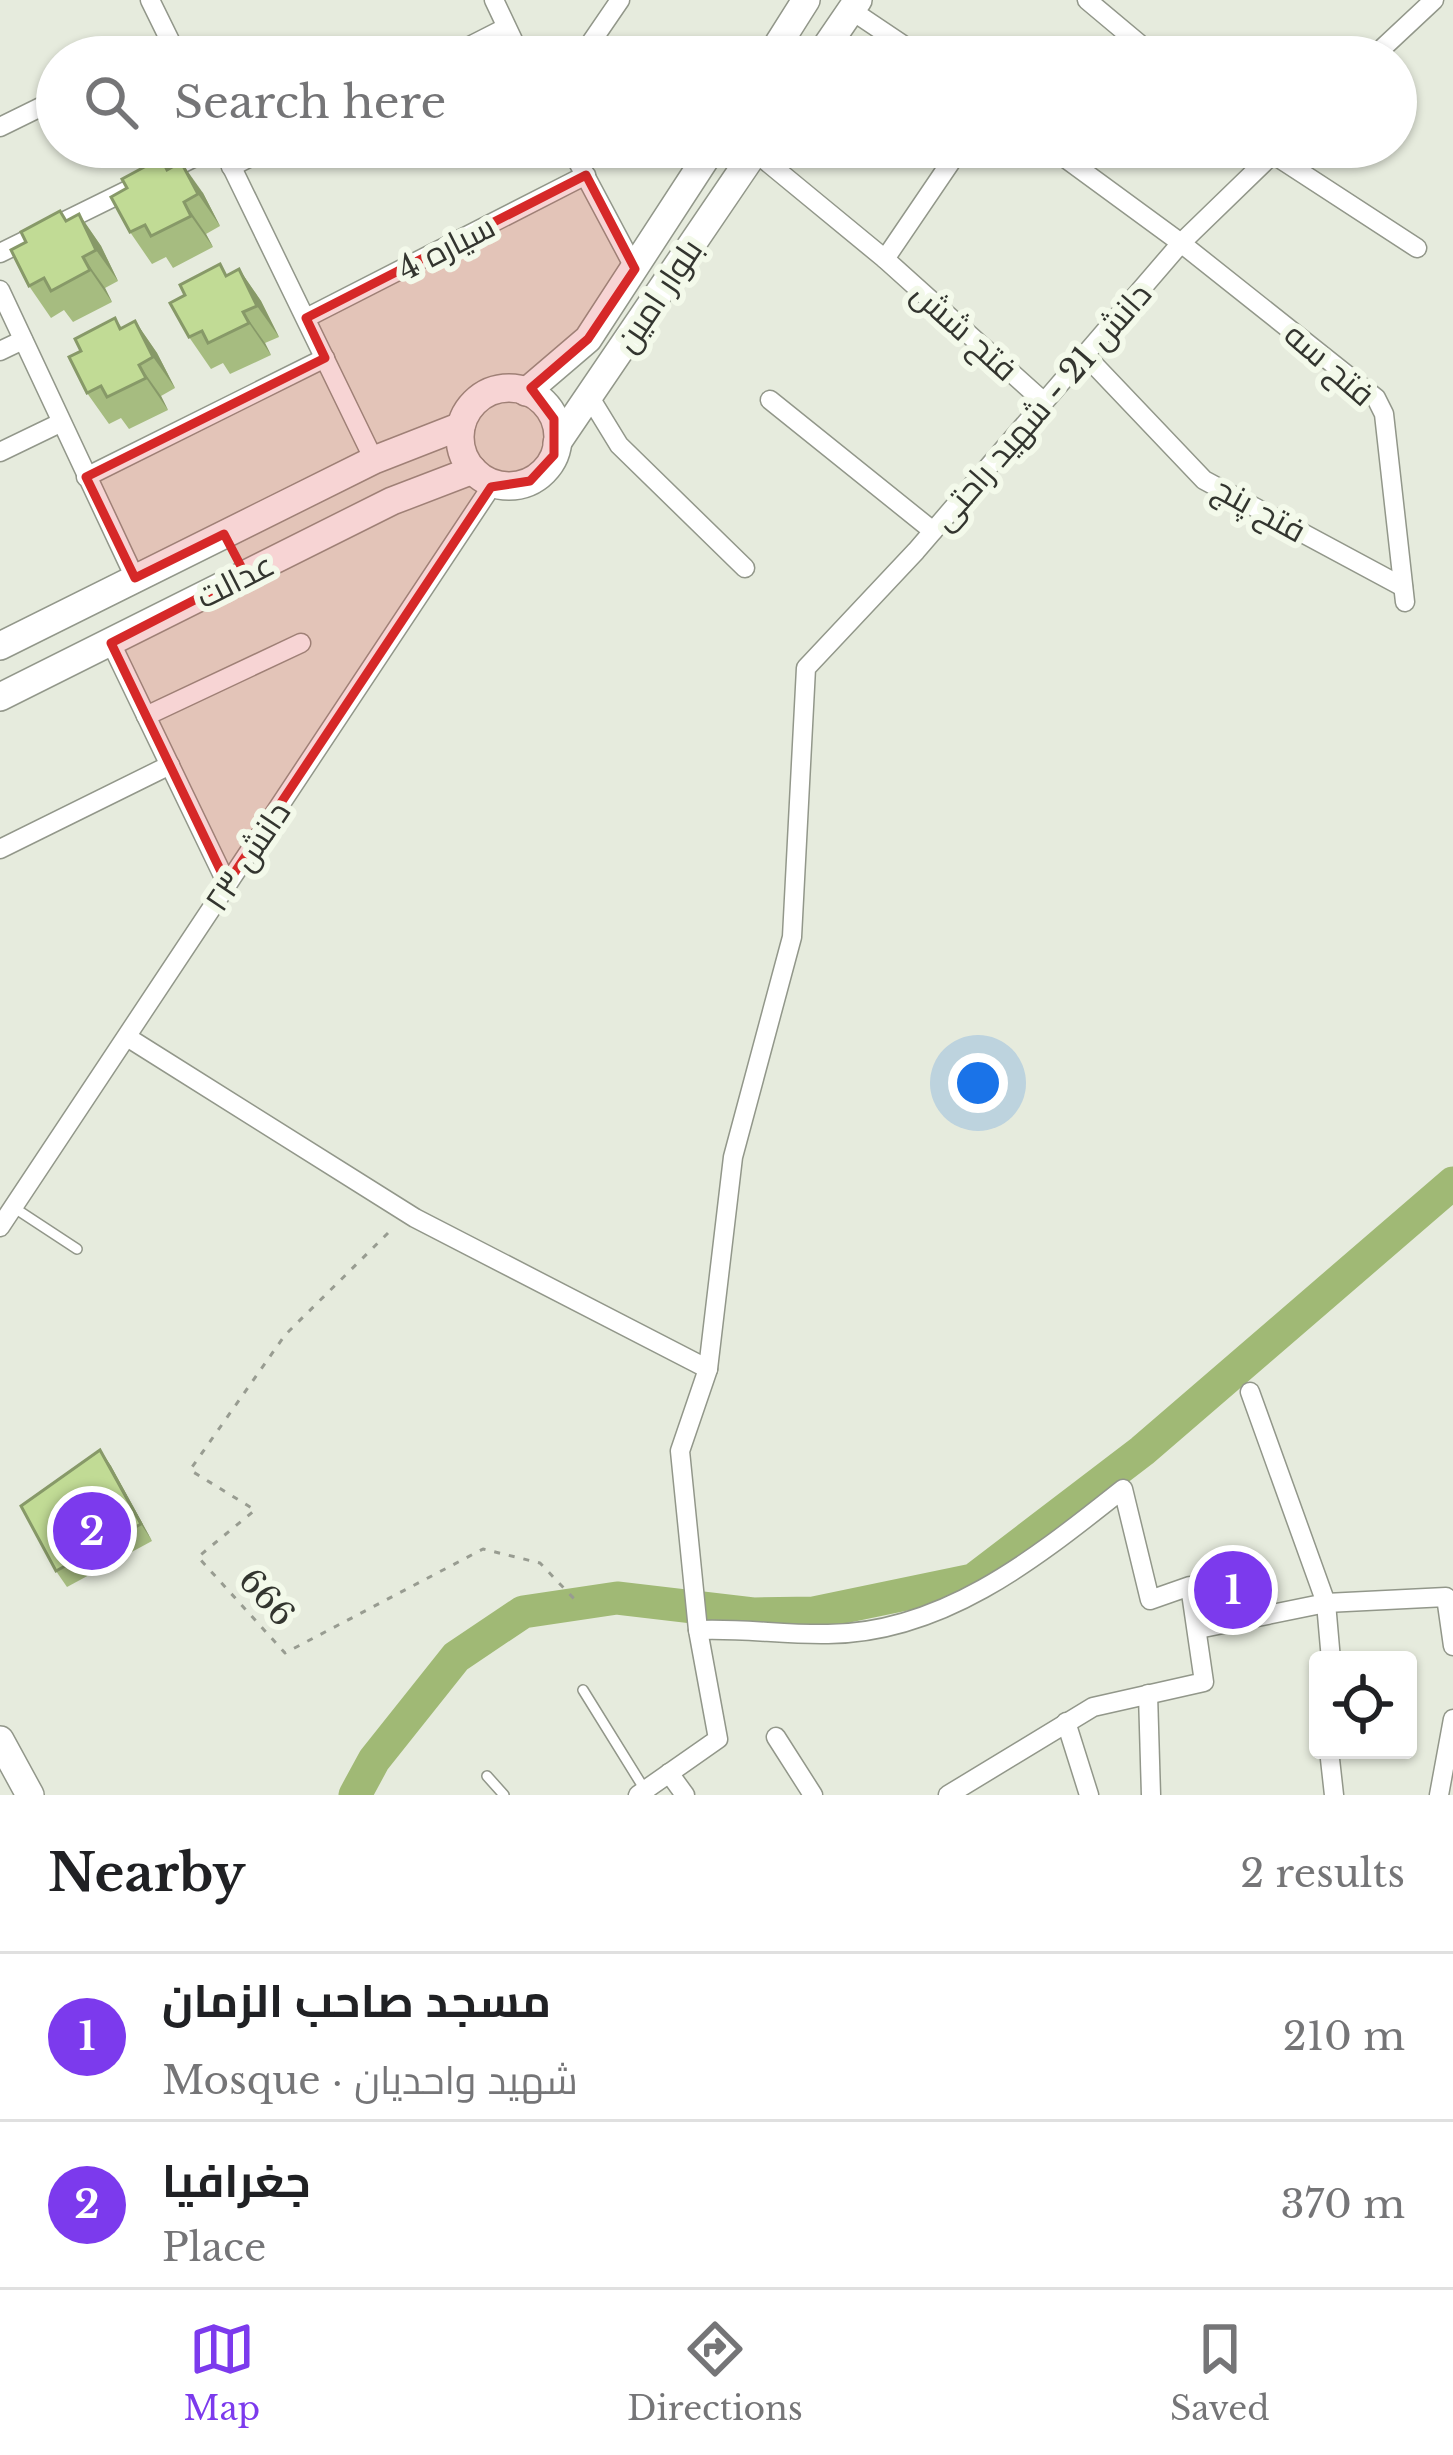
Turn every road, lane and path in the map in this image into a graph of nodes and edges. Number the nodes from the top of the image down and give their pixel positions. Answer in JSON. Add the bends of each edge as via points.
{"nodes":[{"id":1,"x":176,"y":0,"type":"edge"},
{"id":2,"x":494,"y":0,"type":"edge"},
{"id":3,"x":620,"y":0,"type":"edge"},
{"id":4,"x":806,"y":0,"type":"edge"},
{"id":5,"x":1087,"y":0,"type":"edge"},
{"id":6,"x":1434,"y":0,"type":"edge"},
{"id":7,"x":152,"y":5,"type":"edge"},
{"id":8,"x":855,"y":5,"type":"edge"},
{"id":9,"x":505,"y":28,"type":"junction"},
{"id":10,"x":167,"y":36,"type":"edge"},
{"id":11,"x":489,"y":36,"type":"edge"},
{"id":12,"x":509,"y":36,"type":"edge"},
{"id":13,"x":595,"y":36,"type":"edge"},
{"id":14,"x":783,"y":36,"type":"edge"},
{"id":15,"x":834,"y":36,"type":"edge"},
{"id":16,"x":894,"y":36,"type":"edge"},
{"id":17,"x":1130,"y":36,"type":"edge"},
{"id":18,"x":1395,"y":36,"type":"edge"},
{"id":19,"x":36,"y":109,"type":"edge"},
{"id":20,"x":0,"y":127,"type":"edge"},
{"id":21,"x":175,"y":168,"type":"edge"},
{"id":22,"x":231,"y":168,"type":"edge"},
{"id":23,"x":582,"y":168,"type":"edge"},
{"id":24,"x":700,"y":168,"type":"edge"},
{"id":25,"x":744,"y":168,"type":"edge"},
{"id":26,"x":779,"y":168,"type":"edge"},
{"id":27,"x":947,"y":168,"type":"edge"},
{"id":28,"x":1079,"y":168,"type":"edge"},
{"id":29,"x":1254,"y":168,"type":"edge"},
{"id":30,"x":1298,"y":168,"type":"edge"},
{"id":31,"x":586,"y":176,"type":"junction"},
{"id":32,"x":1181,"y":243,"type":"junction"},
{"id":33,"x":1418,"y":248,"type":"dead end"},
{"id":34,"x":0,"y":253,"type":"edge"},
{"id":35,"x":885,"y":259,"type":"junction"},
{"id":36,"x":635,"y":269,"type":"junction"},
{"id":37,"x":0,"y":290,"type":"edge"},
{"id":38,"x":306,"y":318,"type":"junction"},
{"id":39,"x":22,"y":340,"type":"junction"},
{"id":40,"x":0,"y":351,"type":"edge"},
{"id":41,"x":1085,"y":355,"type":"junction"},
{"id":42,"x":325,"y":358,"type":"junction"},
{"id":43,"x":566,"y":361,"type":"junction"},
{"id":44,"x":526,"y":392,"type":"junction"},
{"id":45,"x":589,"y":396,"type":"junction"},
{"id":46,"x":770,"y":400,"type":"dead end"},
{"id":47,"x":1044,"y":402,"type":"junction"},
{"id":48,"x":60,"y":423,"type":"junction"},
{"id":49,"x":461,"y":427,"type":"junction"},
{"id":50,"x":557,"y":443,"type":"junction"},
{"id":51,"x":0,"y":452,"type":"edge"},
{"id":52,"x":374,"y":460,"type":"junction"},
{"id":53,"x":86,"y":477,"type":"junction"},
{"id":54,"x":483,"y":477,"type":"junction"},
{"id":55,"x":933,"y":531,"type":"junction"},
{"id":56,"x":745,"y":568,"type":"dead end"},
{"id":57,"x":135,"y":578,"type":"junction"},
{"id":58,"x":1404,"y":595,"type":"joint"},
{"id":59,"x":111,"y":643,"type":"junction"},
{"id":60,"x":301,"y":644,"type":"dead end"},
{"id":61,"x":0,"y":646,"type":"edge"},
{"id":62,"x":0,"y":697,"type":"edge"},
{"id":63,"x":146,"y":716,"type":"junction"},
{"id":64,"x":170,"y":764,"type":"junction"},
{"id":65,"x":0,"y":849,"type":"edge"},
{"id":66,"x":227,"y":884,"type":"junction"},
{"id":67,"x":127,"y":1037,"type":"junction"},
{"id":68,"x":14,"y":1207,"type":"junction"},
{"id":69,"x":0,"y":1227,"type":"edge"},
{"id":70,"x":388,"y":1233,"type":"dead end"},
{"id":71,"x":77,"y":1249,"type":"dead end"},
{"id":72,"x":708,"y":1370,"type":"junction"},
{"id":73,"x":1250,"y":1392,"type":"dead end"},
{"id":74,"x":579,"y":1604,"type":"dead end"},
{"id":75,"x":1327,"y":1604,"type":"junction"},
{"id":76,"x":1198,"y":1629,"type":"junction"},
{"id":77,"x":698,"y":1630,"type":"junction"},
{"id":78,"x":1453,"y":1646,"type":"edge"},
{"id":79,"x":1330,"y":1651,"type":"edge"},
{"id":80,"x":583,"y":1690,"type":"dead end"},
{"id":81,"x":1148,"y":1694,"type":"junction"},
{"id":82,"x":1453,"y":1719,"type":"edge"},
{"id":83,"x":1066,"y":1721,"type":"junction"},
{"id":84,"x":776,"y":1737,"type":"dead end"},
{"id":85,"x":0,"y":1740,"type":"edge"},
{"id":86,"x":1330,"y":1759,"type":"edge"},
{"id":87,"x":669,"y":1773,"type":"junction"},
{"id":88,"x":488,"y":1776,"type":"dead end"},
{"id":89,"x":641,"y":1792,"type":"edge"},
{"id":90,"x":30,"y":1795,"type":"edge"},
{"id":91,"x":504,"y":1795,"type":"edge"},
{"id":92,"x":685,"y":1795,"type":"edge"},
{"id":93,"x":813,"y":1795,"type":"edge"},
{"id":94,"x":947,"y":1795,"type":"edge"},
{"id":95,"x":1089,"y":1795,"type":"edge"},
{"id":96,"x":1151,"y":1795,"type":"edge"},
{"id":97,"x":1334,"y":1795,"type":"edge"},
{"id":98,"x":1439,"y":1795,"type":"edge"}],
"edges":[{"from":1,"to":7,"type":"street"},
{"from":2,"to":9,"type":"street"},
{"from":3,"to":13,"type":"street"},
{"from":4,"to":14,"type":"street"},
{"from":5,"to":17,"type":"street"},
{"from":6,"to":18,"type":"street"},
{"from":7,"to":10,"type":"street"},
{"from":8,"to":15,"type":"street"},
{"from":8,"to":16,"type":"street"},
{"from":9,"to":11,"type":"street"},
{"from":9,"to":12,"type":"street"},
{"from":19,"to":20,"type":"street"},
{"from":21,"to":34,"type":"street"},
{"from":22,"to":38,"type":"street"},
{"from":23,"to":31,"type":"street"},
{"from":24,"to":36,"type":"street","name":"بلوار امین"},
{"from":25,"to":45,"type":"street","name":"بلوار امین"},
{"from":26,"to":35,"type":"street","name":"فتح شش"},
{"from":27,"to":35,"type":"street"},
{"from":28,"to":32,"type":"street","name":"فتح سه"},
{"from":29,"to":32,"type":"street","name":"دانش 21 - شهید راحتی"},
{"from":30,"to":33,"type":"street"},
{"from":31,"to":36,"type":"street"},
{"from":31,"to":38,"type":"street","name":"سیاره 4"},
{"from":32,"to":41,"type":"street","name":"دانش 21 - شهید راحتی"},
{"from":32,"to":58,"type":"street","name":"فتح سه","via":[[1376,398]]},
{"from":35,"to":47,"type":"street","name":"فتح شش"},
{"from":36,"to":43,"type":"street","name":"بلوار امین"},
{"from":37,"to":39,"type":"street"},
{"from":38,"to":42,"type":"street"},
{"from":39,"to":40,"type":"street"},
{"from":39,"to":48,"type":"street"},
{"from":41,"to":47,"type":"street","name":"دانش 21 - شهید راحتی"},
{"from":41,"to":58,"type":"street","name":"فتح پنج","via":[[1204,480]]},
{"from":42,"to":52,"type":"street"},
{"from":42,"to":53,"type":"street"},
{"from":43,"to":44,"type":"street","name":"بلوار امین"},
{"from":43,"to":45,"type":"street","via":[[568,386]]},
{"from":44,"to":49,"type":"street","via":[[491,392]]},
{"from":44,"to":50,"type":"street","via":[[549,410]]},
{"from":45,"to":50,"type":"street","name":"بلوار امین"},
{"from":45,"to":56,"type":"street","via":[[619,445]]},
{"from":46,"to":55,"type":"street"},
{"from":47,"to":55,"type":"street","name":"دانش 21 - شهید راحتی"},
{"from":48,"to":51,"type":"street"},
{"from":48,"to":53,"type":"street"},
{"from":49,"to":52,"type":"street","name":"عدالت"},
{"from":49,"to":54,"type":"street","via":[[462,450]]},
{"from":50,"to":54,"type":"street","via":[[540,475],[518,485]]},
{"from":52,"to":57,"type":"street","name":"عدالت"},
{"from":53,"to":57,"type":"street"},
{"from":54,"to":59,"type":"street","name":"عدالت","via":[[392,501]]},
{"from":54,"to":66,"type":"street","name":"دانش ۲۳"},
{"from":55,"to":72,"type":"street","name":"دانش 21 - شهید راحتی","via":[[806,668],[792,937],[733,1157]]},
{"from":57,"to":61,"type":"street","name":"عدالت"},
{"from":59,"to":62,"type":"street","name":"عدالت"},
{"from":59,"to":63,"type":"street"},
{"from":60,"to":63,"type":"street"},
{"from":63,"to":64,"type":"street"},
{"from":64,"to":65,"type":"street"},
{"from":64,"to":66,"type":"street"},
{"from":66,"to":67,"type":"street","name":"دانش ۲۳"},
{"from":67,"to":68,"type":"street","name":"دانش ۲۳"},
{"from":67,"to":72,"type":"street","via":[[415,1218]]},
{"from":68,"to":69,"type":"street","name":"دانش ۲۳"},
{"from":68,"to":71,"type":"lane"},
{"from":70,"to":74,"type":"path","name":"666","via":[[285,1336],[190,1470],[255,1510],[198,1557],[285,1653],[483,1549],[540,1563]]},
{"from":72,"to":77,"type":"street","via":[[680,1451]]},
{"from":73,"to":75,"type":"street"},
{"from":75,"to":76,"type":"street"},
{"from":75,"to":78,"type":"street","via":[[1446,1597]]},
{"from":75,"to":79,"type":"street"},
{"from":76,"to":77,"type":"street","via":[[1190,1586],[1150,1600],[1123,1489],[984,1590],[913,1618],[831,1634]]},
{"from":76,"to":81,"type":"street","via":[[1204,1682]]},
{"from":77,"to":87,"type":"street","via":[[718,1738]]},
{"from":80,"to":89,"type":"lane"},
{"from":81,"to":83,"type":"street"},
{"from":81,"to":96,"type":"street"},
{"from":82,"to":98,"type":"street"},
{"from":83,"to":94,"type":"street"},
{"from":83,"to":95,"type":"street"},
{"from":84,"to":93,"type":"street"},
{"from":85,"to":90,"type":"street"},
{"from":86,"to":97,"type":"street"},
{"from":87,"to":89,"type":"street"},
{"from":87,"to":92,"type":"street"},
{"from":88,"to":91,"type":"lane"}]}
